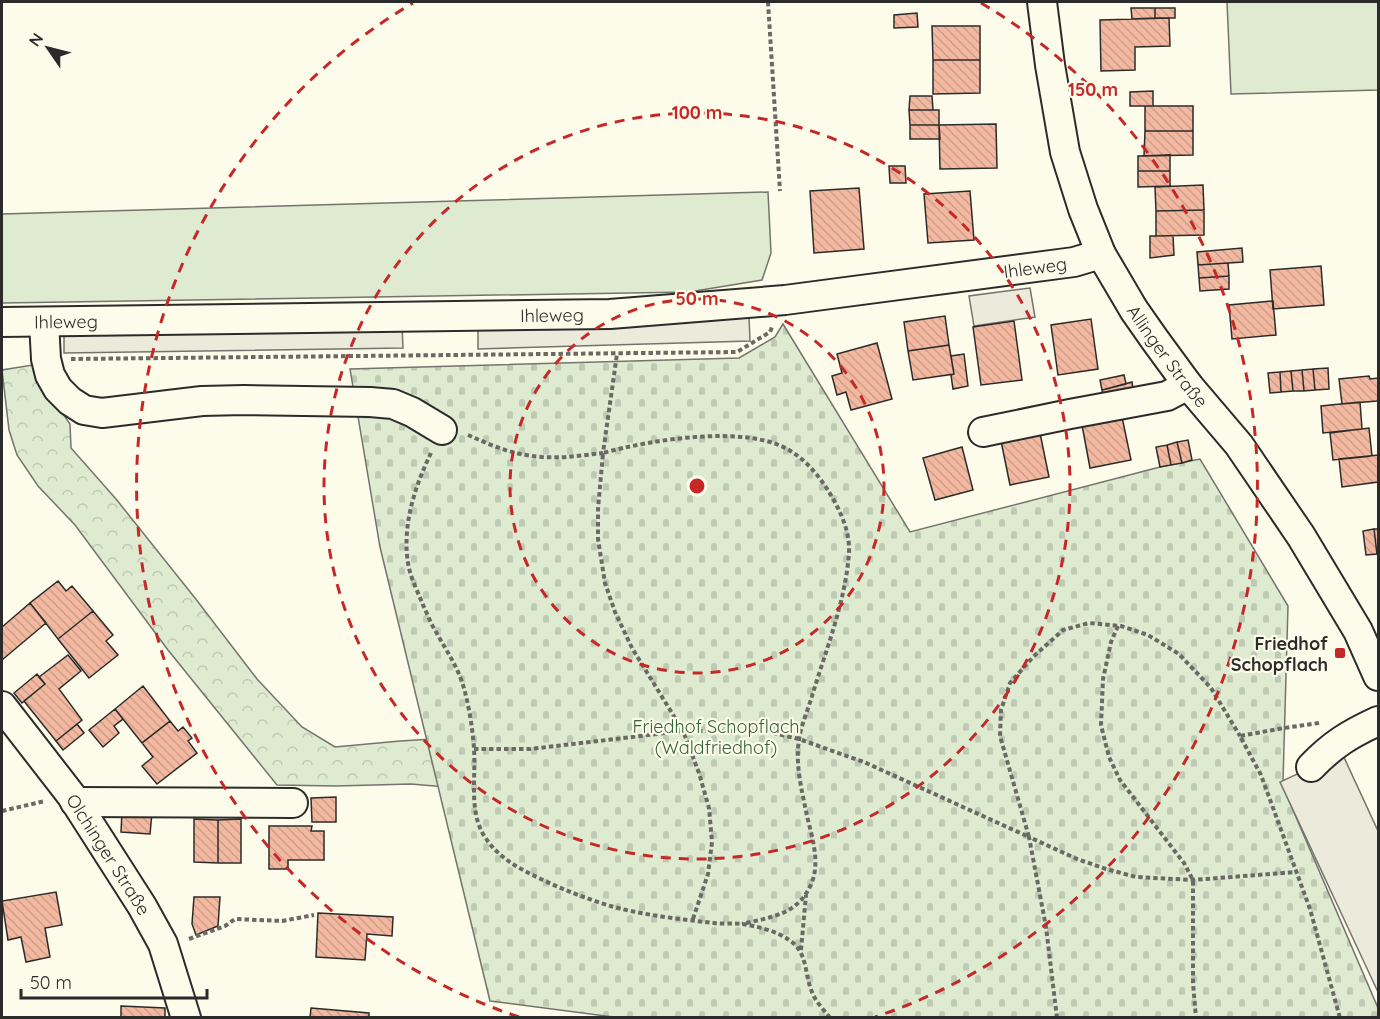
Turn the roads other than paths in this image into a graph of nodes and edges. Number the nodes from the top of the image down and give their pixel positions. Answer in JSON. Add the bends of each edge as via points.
{"nodes":[{"id":1,"x":1042,"y":2,"type":"edge"},
{"id":2,"x":1101,"y":254,"type":"junction"},
{"id":3,"x":2,"y":322,"type":"edge"},
{"id":4,"x":44,"y":322,"type":"junction"},
{"id":5,"x":1188,"y":385,"type":"junction"},
{"id":6,"x":442,"y":429,"type":"road end"},
{"id":7,"x":983,"y":432,"type":"dead end"},
{"id":8,"x":1378,"y":676,"type":"edge"},
{"id":9,"x":2,"y":706,"type":"edge"},
{"id":10,"x":1378,"y":721,"type":"edge"},
{"id":11,"x":1311,"y":767,"type":"dead end"},
{"id":12,"x":73,"y":799,"type":"junction"},
{"id":13,"x":294,"y":803,"type":"dead end"},
{"id":14,"x":186,"y":1017,"type":"edge"}],
"edges":[{"from":1,"to":2,"type":"street","name":"Allinger Straße","via":[[1065,152]]},
{"from":2,"to":4,"type":"street","name":"Ihleweg","via":[[1074,262],[785,300],[610,314]]},
{"from":2,"to":5,"type":"street","name":"Allinger Straße","via":[[1134,310]]},
{"from":3,"to":4,"type":"street","name":"Ihleweg"},
{"from":4,"to":6,"type":"street","via":[[50,375],[58,389],[84,410],[102,413],[202,401],[370,402],[393,404]]},
{"from":5,"to":7,"type":"street","via":[[1167,396]]},
{"from":5,"to":8,"type":"street","name":"Allinger Straße","via":[[1239,445],[1301,536],[1358,631]]},
{"from":9,"to":12,"type":"street","name":"Olchinger Straße"},
{"from":10,"to":11,"type":"street","via":[[1325,752]]},
{"from":12,"to":13,"type":"street"},
{"from":12,"to":14,"type":"street","name":"Olchinger Straße","via":[[163,944]]}]}
